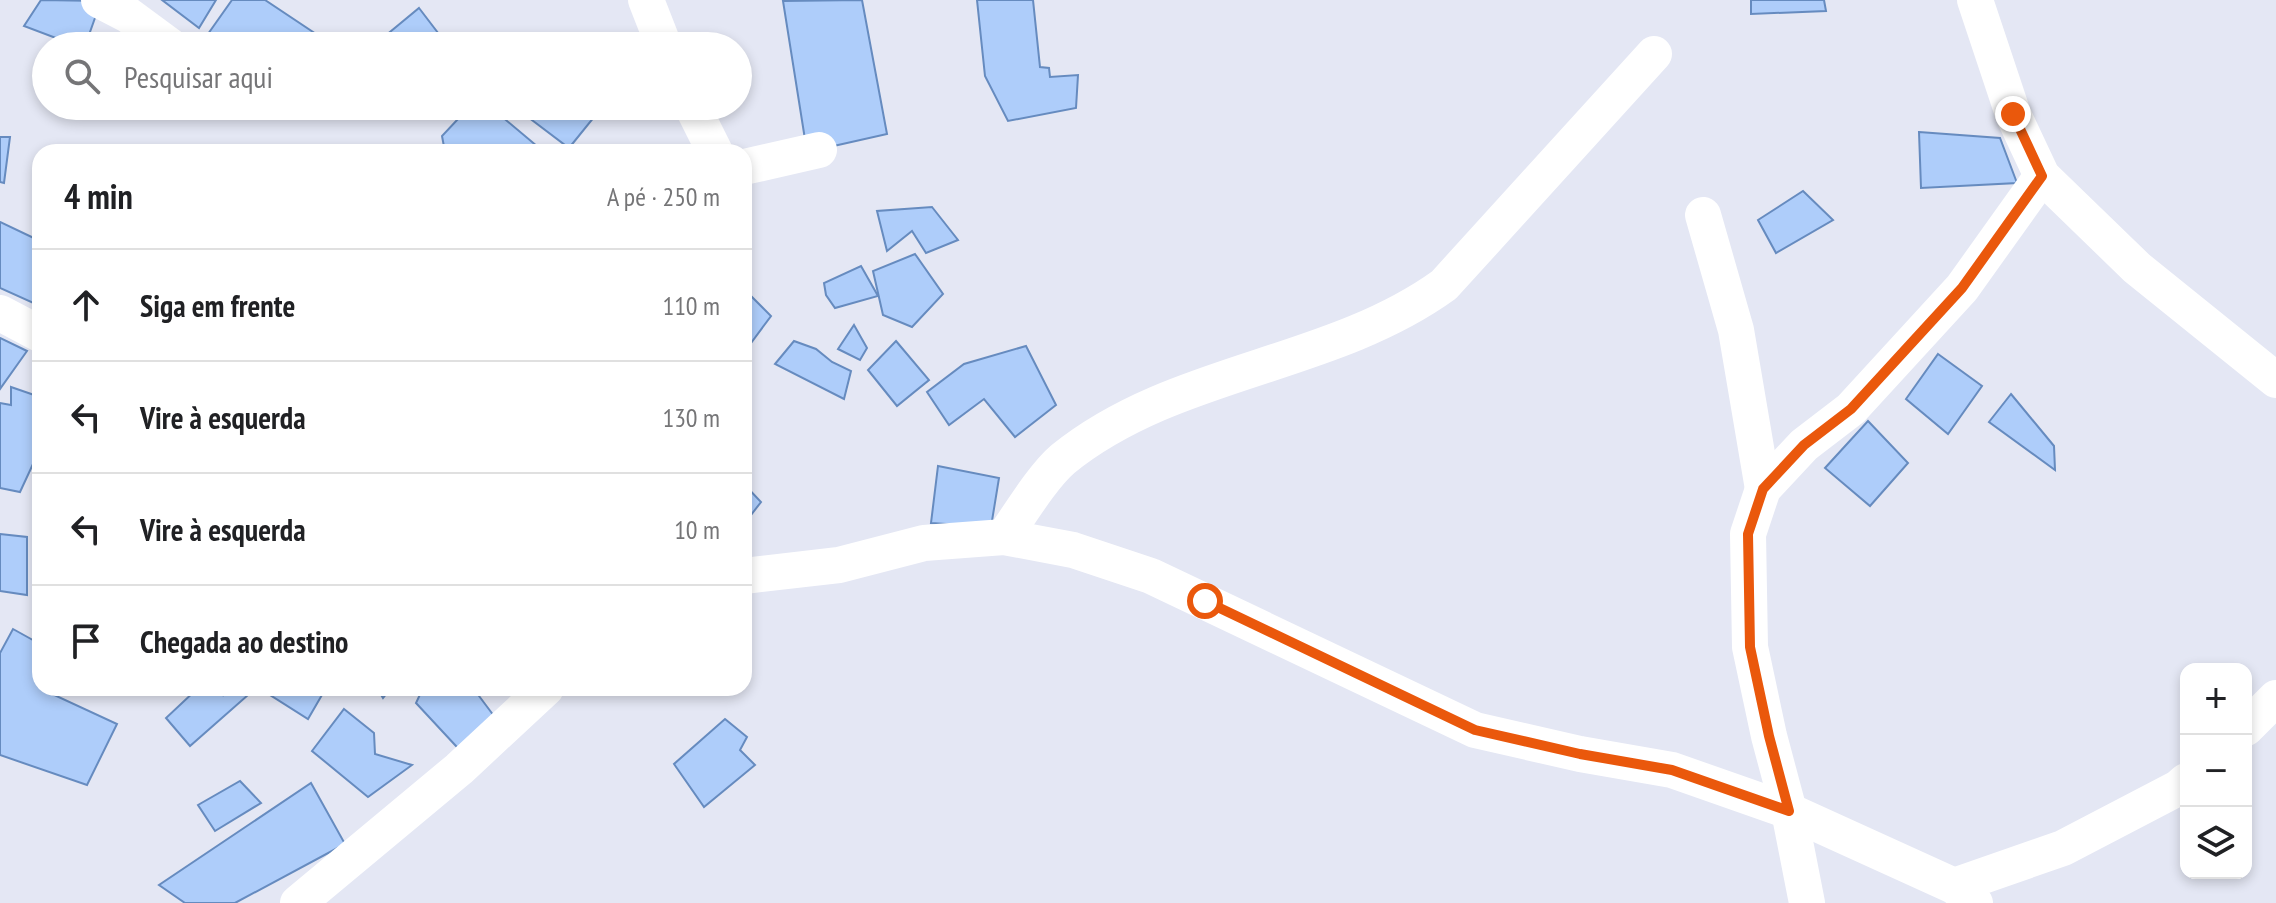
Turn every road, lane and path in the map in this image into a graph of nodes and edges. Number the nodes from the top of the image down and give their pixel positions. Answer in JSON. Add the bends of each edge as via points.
{"nodes":[{"id":1,"x":646,"y":0,"type":"edge"},
{"id":2,"x":1975,"y":0,"type":"edge"},
{"id":3,"x":121,"y":5,"type":"edge"},
{"id":4,"x":153,"y":32,"type":"edge"},
{"id":5,"x":659,"y":32,"type":"edge"},
{"id":6,"x":1654,"y":54,"type":"dead end"},
{"id":7,"x":699,"y":120,"type":"edge"},
{"id":8,"x":711,"y":144,"type":"edge"},
{"id":9,"x":819,"y":150,"type":"dead end"},
{"id":10,"x":752,"y":165,"type":"edge"},
{"id":11,"x":2042,"y":176,"type":"junction"},
{"id":12,"x":1703,"y":215,"type":"dead end"},
{"id":13,"x":0,"y":313,"type":"edge"},
{"id":14,"x":32,"y":330,"type":"edge"},
{"id":15,"x":2276,"y":380,"type":"edge"},
{"id":16,"x":1763,"y":489,"type":"junction"},
{"id":17,"x":1004,"y":537,"type":"junction"},
{"id":18,"x":752,"y":575,"type":"edge"},
{"id":19,"x":537,"y":696,"type":"edge"},
{"id":20,"x":2276,"y":698,"type":"edge"},
{"id":21,"x":2252,"y":722,"type":"edge"},
{"id":22,"x":2180,"y":786,"type":"edge"},
{"id":23,"x":1789,"y":811,"type":"junction"},
{"id":24,"x":1964,"y":894,"type":"edge"},
{"id":25,"x":298,"y":903,"type":"edge"},
{"id":26,"x":1807,"y":903,"type":"edge"}],
"edges":[{"from":1,"to":5,"type":"street"},
{"from":2,"to":11,"type":"street","via":[[2013,114]]},
{"from":3,"to":4,"type":"street"},
{"from":6,"to":17,"type":"street","via":[[1434,293],[1356,332],[1160,401],[1106,430],[1061,461]]},
{"from":7,"to":8,"type":"street"},
{"from":9,"to":10,"type":"street"},
{"from":11,"to":15,"type":"street","via":[[2137,268]]},
{"from":11,"to":16,"type":"street","via":[[1962,288],[1851,409],[1804,445]]},
{"from":12,"to":16,"type":"street","via":[[1736,330]]},
{"from":13,"to":14,"type":"street"},
{"from":16,"to":23,"type":"street","via":[[1748,534],[1750,647]]},
{"from":17,"to":18,"type":"street","via":[[924,543],[839,565]]},
{"from":17,"to":23,"type":"street","via":[[1073,550],[1151,576],[1475,730],[1672,770]]},
{"from":19,"to":25,"type":"street"},
{"from":20,"to":21,"type":"street"},
{"from":22,"to":24,"type":"street"},
{"from":23,"to":24,"type":"street"},
{"from":23,"to":26,"type":"street"}]}
